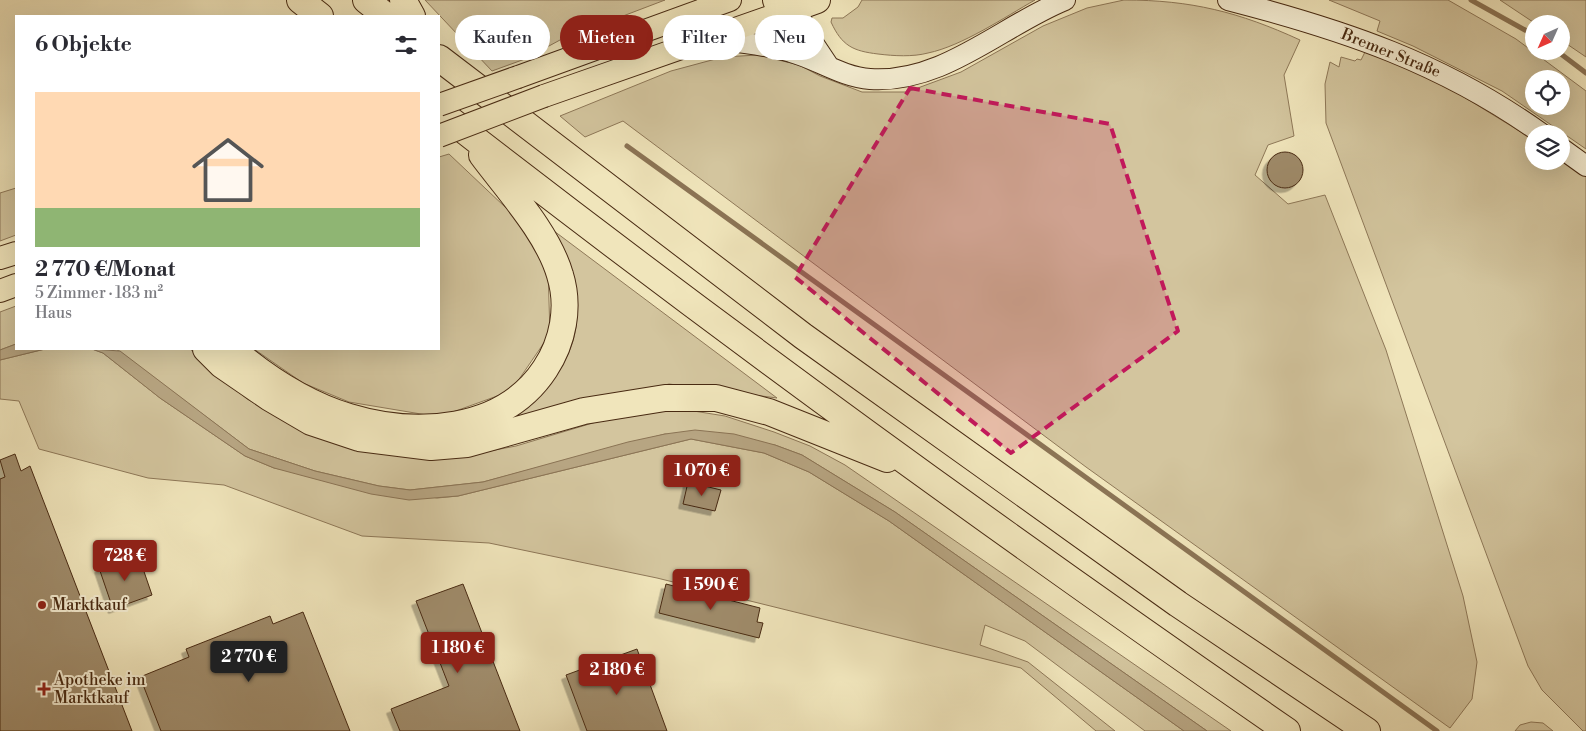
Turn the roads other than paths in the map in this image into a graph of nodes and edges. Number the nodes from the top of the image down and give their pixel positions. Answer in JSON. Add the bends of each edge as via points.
{"nodes":[{"id":1,"x":300,"y":0,"type":"edge"},
{"id":2,"x":366,"y":0,"type":"edge"},
{"id":3,"x":403,"y":0,"type":"edge"},
{"id":4,"x":1065,"y":0,"type":"edge"},
{"id":5,"x":1228,"y":0,"type":"edge"},
{"id":6,"x":717,"y":3,"type":"edge"},
{"id":7,"x":793,"y":4,"type":"edge"},
{"id":8,"x":319,"y":15,"type":"edge"},
{"id":9,"x":385,"y":15,"type":"edge"},
{"id":10,"x":411,"y":15,"type":"edge"},
{"id":11,"x":745,"y":24,"type":"edge"},
{"id":12,"x":745,"y":43,"type":"edge"},
{"id":13,"x":663,"y":55,"type":"edge"},
{"id":14,"x":440,"y":59,"type":"edge"},
{"id":15,"x":819,"y":62,"type":"junction"},
{"id":16,"x":440,"y":105,"type":"edge"},
{"id":17,"x":440,"y":112,"type":"edge"},
{"id":18,"x":1528,"y":125,"type":"edge"},
{"id":19,"x":466,"y":132,"type":"junction"},
{"id":20,"x":440,"y":136,"type":"edge"},
{"id":21,"x":1570,"y":154,"type":"edge"},
{"id":22,"x":1586,"y":166,"type":"edge"},
{"id":23,"x":15,"y":253,"type":"edge"},
{"id":24,"x":0,"y":258,"type":"edge"},
{"id":25,"x":15,"y":285,"type":"edge"},
{"id":26,"x":0,"y":291,"type":"edge"},
{"id":27,"x":207,"y":350,"type":"edge"},
{"id":28,"x":233,"y":350,"type":"edge"},
{"id":29,"x":922,"y":473,"type":"junction"},
{"id":30,"x":1287,"y":731,"type":"edge"},
{"id":31,"x":1367,"y":731,"type":"edge"}],
"edges":[{"from":1,"to":8,"type":"highway"},
{"from":2,"to":9,"type":"highway"},
{"from":3,"to":10,"type":"highway"},
{"from":4,"to":15,"type":"street","via":[[1027,17],[957,58],[920,73],[869,79]]},
{"from":5,"to":18,"type":"street","name":"Bremer Straße","via":[[1331,29],[1416,61],[1468,87]]},
{"from":6,"to":16,"type":"main road","bridge":true},
{"from":7,"to":11,"type":"main road"},
{"from":7,"to":15,"type":"street","via":[[794,40]]},
{"from":12,"to":15,"type":"street","via":[[791,52]]},
{"from":13,"to":20,"type":"main road","bridge":true},
{"from":14,"to":31,"type":"highway","via":[[889,399],[1178,604]]},
{"from":17,"to":19,"type":"highway"},
{"from":19,"to":28,"type":"highway","via":[[544,238],[564,290],[560,336],[549,362],[527,391],[497,412],[468,423],[424,428],[395,426],[350,418],[322,407],[280,385]]},
{"from":19,"to":29,"type":"highway"},
{"from":21,"to":22,"type":"street"},
{"from":23,"to":24,"type":"main road"},
{"from":25,"to":26,"type":"main road"},
{"from":27,"to":29,"type":"highway","via":[[222,365],[310,422],[360,438],[431,447],[467,444],[584,411],[665,398],[716,398],[769,412]]},
{"from":29,"to":30,"type":"highway"}]}
